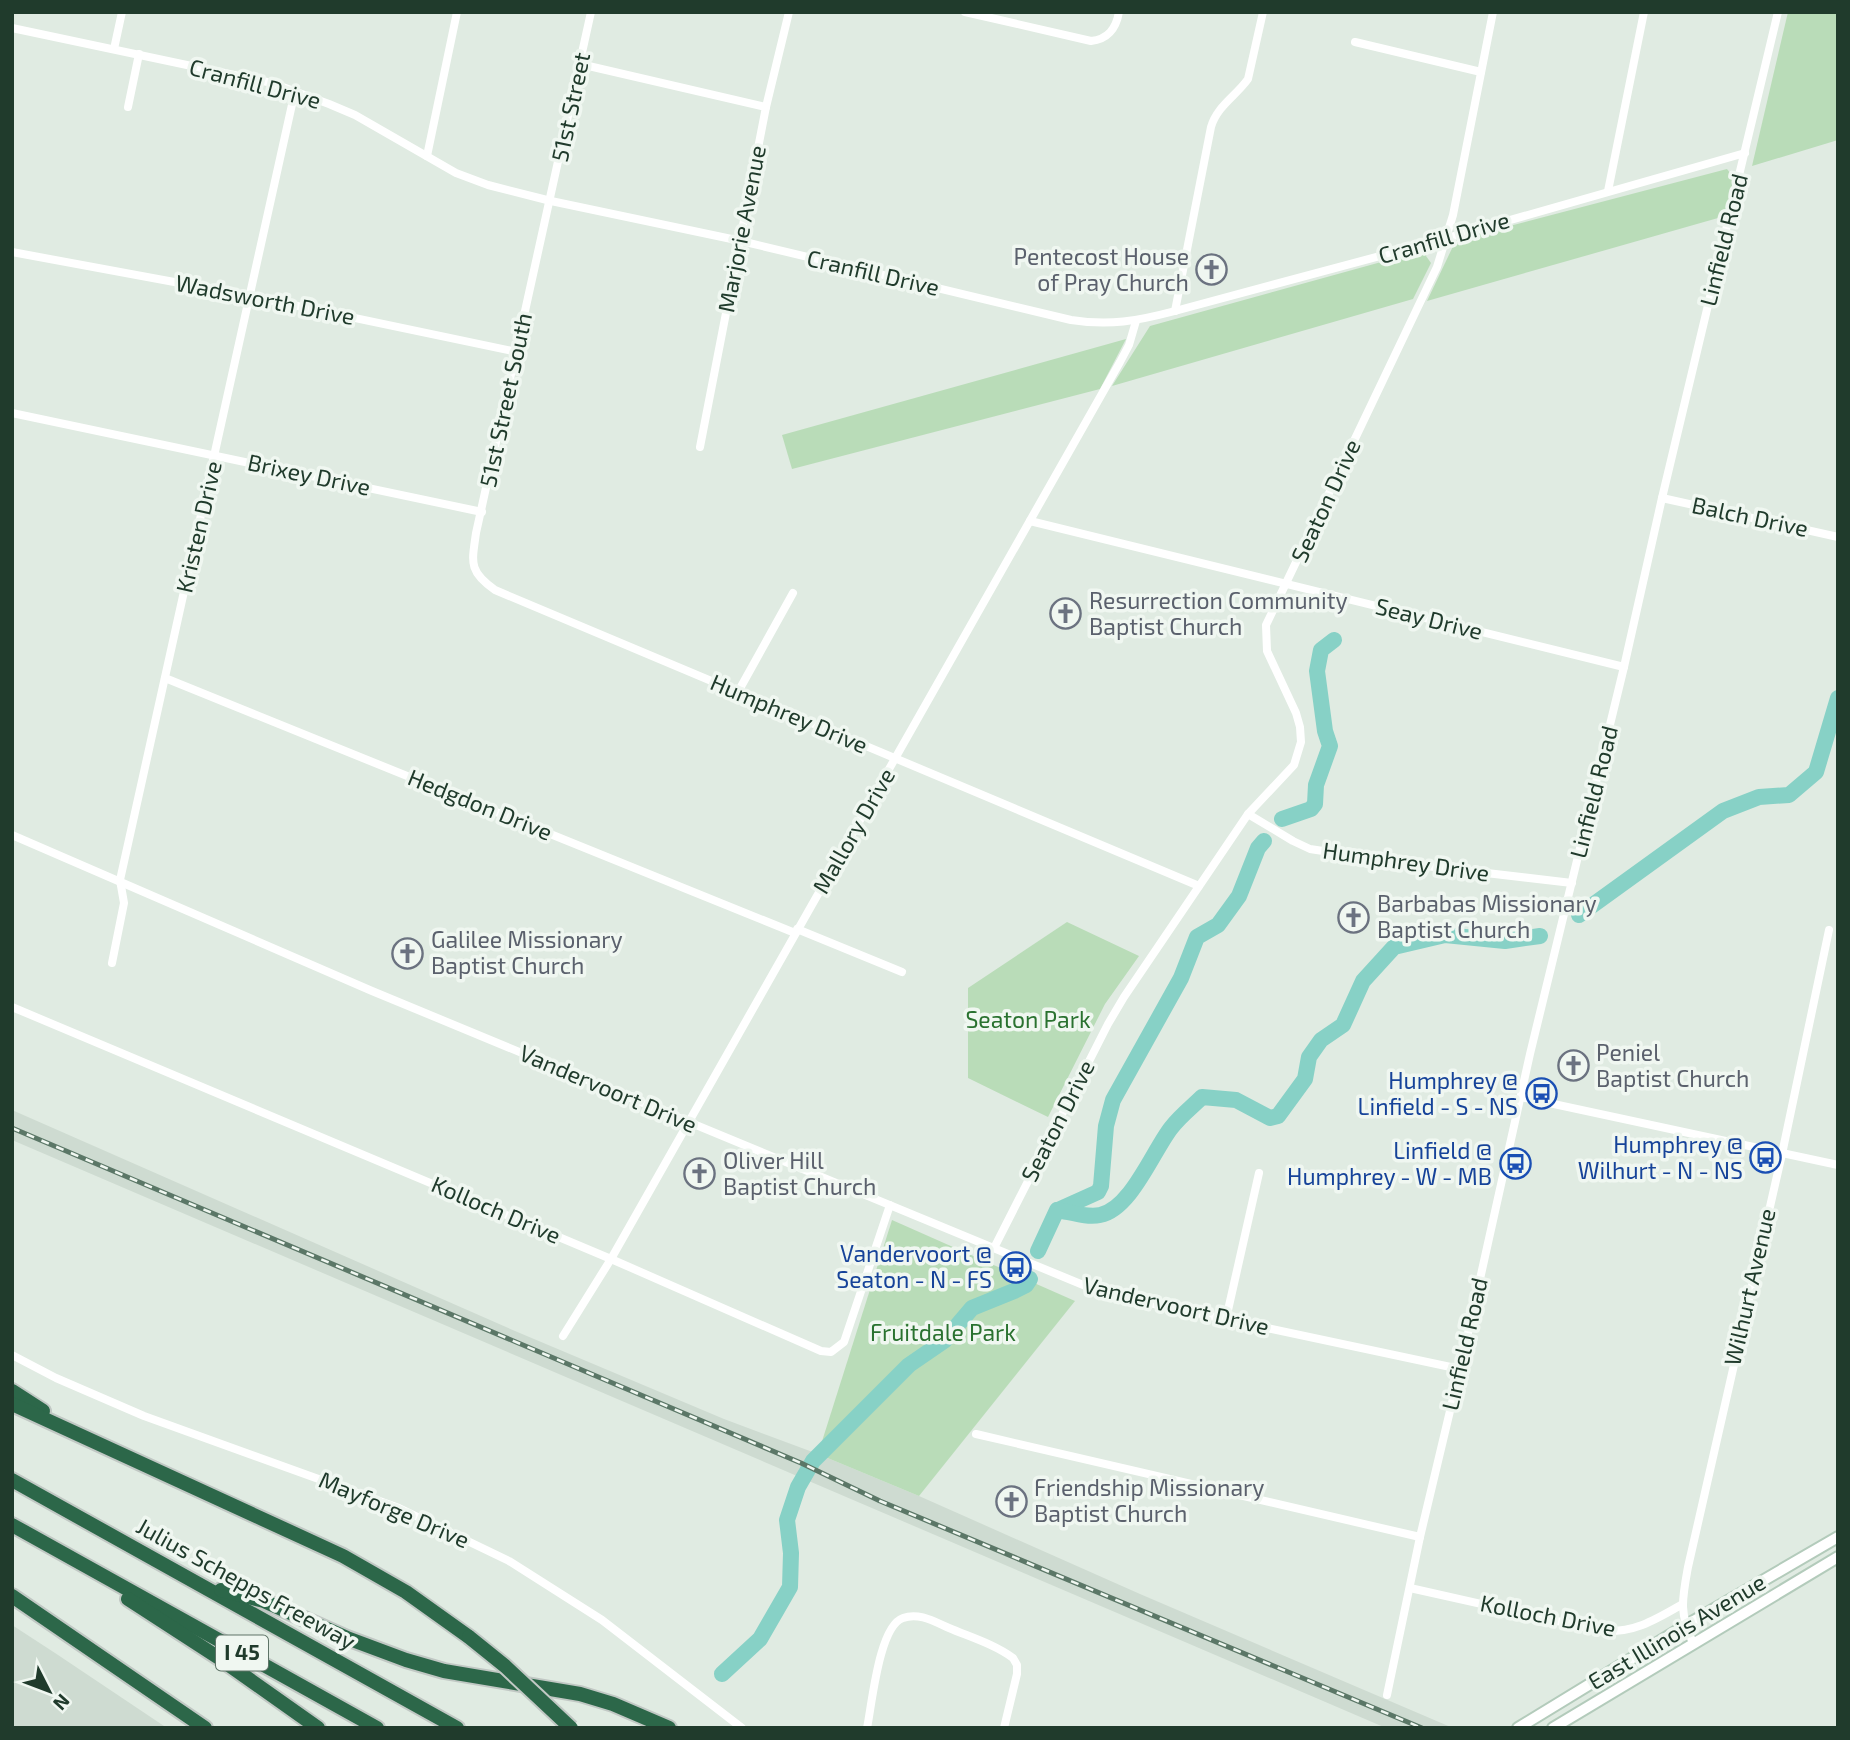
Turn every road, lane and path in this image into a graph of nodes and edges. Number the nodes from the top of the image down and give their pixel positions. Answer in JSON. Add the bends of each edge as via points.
{"nodes":[{"id":1,"x":122,"y":12,"type":"edge"},
{"id":2,"x":457,"y":12,"type":"edge"},
{"id":3,"x":591,"y":12,"type":"edge"},
{"id":4,"x":789,"y":12,"type":"edge"},
{"id":5,"x":965,"y":12,"type":"edge"},
{"id":6,"x":1119,"y":12,"type":"edge"},
{"id":7,"x":1263,"y":12,"type":"edge"},
{"id":8,"x":1493,"y":12,"type":"edge"},
{"id":9,"x":1644,"y":12,"type":"edge"},
{"id":10,"x":1778,"y":12,"type":"edge"},
{"id":11,"x":988,"y":15,"type":"edge"},
{"id":12,"x":12,"y":28,"type":"edge"},
{"id":13,"x":1354,"y":42,"type":"dead end"},
{"id":14,"x":114,"y":49,"type":"junction"},
{"id":15,"x":139,"y":54,"type":"junction"},
{"id":16,"x":580,"y":64,"type":"junction"},
{"id":17,"x":1481,"y":72,"type":"junction"},
{"id":18,"x":295,"y":91,"type":"junction"},
{"id":19,"x":128,"y":107,"type":"dead end"},
{"id":20,"x":766,"y":107,"type":"junction"},
{"id":21,"x":1745,"y":153,"type":"junction"},
{"id":22,"x":426,"y":156,"type":"junction"},
{"id":23,"x":1608,"y":191,"type":"junction"},
{"id":24,"x":551,"y":201,"type":"junction"},
{"id":25,"x":1447,"y":238,"type":"junction"},
{"id":26,"x":741,"y":241,"type":"junction"},
{"id":27,"x":12,"y":253,"type":"edge"},
{"id":28,"x":250,"y":296,"type":"junction"},
{"id":29,"x":1175,"y":311,"type":"junction"},
{"id":30,"x":1136,"y":321,"type":"junction"},
{"id":31,"x":517,"y":352,"type":"junction"},
{"id":32,"x":12,"y":413,"type":"edge"},
{"id":33,"x":700,"y":447,"type":"dead end"},
{"id":34,"x":215,"y":455,"type":"junction"},
{"id":35,"x":1662,"y":498,"type":"junction"},
{"id":36,"x":482,"y":512,"type":"junction"},
{"id":37,"x":1030,"y":521,"type":"junction"},
{"id":38,"x":1838,"y":537,"type":"edge"},
{"id":39,"x":1287,"y":583,"type":"junction"},
{"id":40,"x":495,"y":590,"type":"joint"},
{"id":41,"x":793,"y":593,"type":"dead end"},
{"id":42,"x":1624,"y":667,"type":"junction"},
{"id":43,"x":165,"y":678,"type":"junction"},
{"id":44,"x":738,"y":692,"type":"junction"},
{"id":45,"x":896,"y":758,"type":"junction"},
{"id":46,"x":1248,"y":814,"type":"junction"},
{"id":47,"x":12,"y":835,"type":"edge"},
{"id":48,"x":120,"y":880,"type":"junction"},
{"id":49,"x":1572,"y":883,"type":"junction"},
{"id":50,"x":1199,"y":886,"type":"junction"},
{"id":51,"x":1829,"y":930,"type":"dead end"},
{"id":52,"x":796,"y":931,"type":"junction"},
{"id":53,"x":112,"y":963,"type":"dead end"},
{"id":54,"x":902,"y":972,"type":"dead end"},
{"id":55,"x":12,"y":1007,"type":"edge"},
{"id":56,"x":1521,"y":1097,"type":"junction"},
{"id":57,"x":687,"y":1122,"type":"junction"},
{"id":58,"x":1782,"y":1153,"type":"junction"},
{"id":59,"x":1838,"y":1165,"type":"edge"},
{"id":60,"x":1259,"y":1173,"type":"dead end"},
{"id":61,"x":890,"y":1205,"type":"junction"},
{"id":62,"x":993,"y":1248,"type":"junction"},
{"id":63,"x":611,"y":1259,"type":"junction"},
{"id":64,"x":1226,"y":1319,"type":"junction"},
{"id":65,"x":563,"y":1335,"type":"dead end"},
{"id":66,"x":12,"y":1354,"type":"edge"},
{"id":67,"x":1460,"y":1368,"type":"junction"},
{"id":68,"x":12,"y":1391,"type":"edge"},
{"id":69,"x":12,"y":1404,"type":"edge"},
{"id":70,"x":70,"y":1431,"type":"junction"},
{"id":71,"x":975,"y":1434,"type":"dead end"},
{"id":72,"x":12,"y":1480,"type":"edge"},
{"id":73,"x":12,"y":1525,"type":"edge"},
{"id":74,"x":1420,"y":1537,"type":"junction"},
{"id":75,"x":1838,"y":1538,"type":"edge"},
{"id":76,"x":1838,"y":1558,"type":"edge"},
{"id":77,"x":107,"y":1577,"type":"junction"},
{"id":78,"x":201,"y":1586,"type":"junction"},
{"id":79,"x":1410,"y":1588,"type":"junction"},
{"id":80,"x":12,"y":1596,"type":"edge"},
{"id":81,"x":1681,"y":1605,"type":"junction"},
{"id":82,"x":1685,"y":1626,"type":"junction"},
{"id":83,"x":1693,"y":1643,"type":"junction"},
{"id":84,"x":1387,"y":1695,"type":"dead end"},
{"id":85,"x":205,"y":1728,"type":"edge"},
{"id":86,"x":318,"y":1728,"type":"edge"},
{"id":87,"x":377,"y":1728,"type":"edge"},
{"id":88,"x":457,"y":1728,"type":"edge"},
{"id":89,"x":571,"y":1728,"type":"edge"},
{"id":90,"x":669,"y":1728,"type":"edge"},
{"id":91,"x":742,"y":1728,"type":"edge"},
{"id":92,"x":867,"y":1728,"type":"edge"},
{"id":93,"x":1004,"y":1728,"type":"edge"},
{"id":94,"x":1518,"y":1728,"type":"edge"},
{"id":95,"x":1553,"y":1728,"type":"edge"}],
"edges":[{"from":1,"to":14,"type":"street"},
{"from":2,"to":22,"type":"street"},
{"from":3,"to":16,"type":"street","name":"51st Street"},
{"from":4,"to":20,"type":"street","name":"Marjorie Avenue"},
{"from":5,"to":11,"type":"street"},
{"from":6,"to":11,"type":"street","via":[[1108,36],[1091,41]]},
{"from":7,"to":29,"type":"street","via":[[1248,79],[1220,107],[1211,127]]},
{"from":8,"to":17,"type":"street","name":"Seaton Drive"},
{"from":9,"to":23,"type":"street"},
{"from":10,"to":21,"type":"street","name":"Linfield Road"},
{"from":12,"to":14,"type":"street","name":"Cranfill Drive"},
{"from":13,"to":17,"type":"street"},
{"from":14,"to":15,"type":"street","name":"Cranfill Drive"},
{"from":15,"to":18,"type":"street","name":"Cranfill Drive"},
{"from":15,"to":19,"type":"street"},
{"from":16,"to":20,"type":"street"},
{"from":16,"to":24,"type":"street","name":"51st Street"},
{"from":17,"to":25,"type":"street","name":"Seaton Drive"},
{"from":18,"to":22,"type":"street","name":"Cranfill Drive","via":[[355,116]]},
{"from":18,"to":28,"type":"street","name":"Kristen Drive"},
{"from":20,"to":26,"type":"street","name":"Marjorie Avenue"},
{"from":21,"to":23,"type":"street","name":"Cranfill Drive"},
{"from":21,"to":35,"type":"street","name":"Linfield Road"},
{"from":22,"to":24,"type":"street","name":"Cranfill Drive","via":[[488,185]]},
{"from":23,"to":25,"type":"street","name":"Cranfill Drive"},
{"from":24,"to":26,"type":"street","name":"Cranfill Drive"},
{"from":24,"to":31,"type":"street","name":"51st Street South"},
{"from":25,"to":29,"type":"street","name":"Cranfill Drive"},
{"from":25,"to":39,"type":"street","name":"Seaton Drive"},
{"from":26,"to":30,"type":"street","name":"Cranfill Drive","via":[[1071,320]]},
{"from":26,"to":33,"type":"street","name":"Marjorie Avenue"},
{"from":27,"to":28,"type":"street","name":"Wadsworth Drive"},
{"from":28,"to":31,"type":"street","name":"Wadsworth Drive"},
{"from":28,"to":34,"type":"street","name":"Kristen Drive"},
{"from":29,"to":30,"type":"street","name":"Cranfill Drive"},
{"from":30,"to":37,"type":"street","name":"Mallory Drive","via":[[1120,362]]},
{"from":31,"to":36,"type":"street","name":"51st Street South"},
{"from":32,"to":34,"type":"street","name":"Brixey Drive"},
{"from":34,"to":36,"type":"street","name":"Brixey Drive"},
{"from":34,"to":43,"type":"street","name":"Kristen Drive"},
{"from":35,"to":38,"type":"street","name":"Balch Drive"},
{"from":35,"to":42,"type":"street","name":"Linfield Road"},
{"from":36,"to":40,"type":"street","name":"51st Street South","via":[[472,561],[475,573]]},
{"from":37,"to":39,"type":"street","name":"Seay Drive"},
{"from":37,"to":45,"type":"street","name":"Mallory Drive"},
{"from":39,"to":42,"type":"street","name":"Seay Drive"},
{"from":39,"to":46,"type":"street","name":"Seaton Drive","via":[[1266,625],[1267,651],[1296,713],[1301,742],[1289,771]]},
{"from":40,"to":44,"type":"street","name":"Humphrey Drive"},
{"from":41,"to":44,"type":"street"},
{"from":42,"to":49,"type":"street","name":"Linfield Road"},
{"from":43,"to":48,"type":"street","name":"Kristen Drive"},
{"from":43,"to":52,"type":"street","name":"Hedgdon Drive"},
{"from":44,"to":45,"type":"street","name":"Humphrey Drive"},
{"from":45,"to":50,"type":"street","name":"Humphrey Drive"},
{"from":45,"to":52,"type":"street","name":"Mallory Drive"},
{"from":46,"to":49,"type":"street","name":"Humphrey Drive","via":[[1311,849]]},
{"from":46,"to":50,"type":"street","name":"Seaton Drive"},
{"from":47,"to":48,"type":"street","name":"Vandervoort Drive"},
{"from":48,"to":53,"type":"street","name":"Kristen Drive","via":[[124,903]]},
{"from":48,"to":57,"type":"street","name":"Vandervoort Drive"},
{"from":49,"to":56,"type":"street","name":"Linfield Road"},
{"from":50,"to":62,"type":"street","name":"Seaton Drive","via":[[1108,1024]]},
{"from":51,"to":58,"type":"street","name":"Wilhurt Avenue"},
{"from":52,"to":54,"type":"street","name":"Hedgdon Drive"},
{"from":52,"to":57,"type":"street","name":"Mallory Drive"},
{"from":55,"to":63,"type":"street","name":"Kolloch Drive"},
{"from":56,"to":58,"type":"street"},
{"from":56,"to":67,"type":"street","name":"Linfield Road"},
{"from":57,"to":61,"type":"street","name":"Vandervoort Drive"},
{"from":57,"to":63,"type":"street","name":"Mallory Drive"},
{"from":58,"to":59,"type":"street"},
{"from":58,"to":81,"type":"street","name":"Wilhurt Avenue"},
{"from":60,"to":64,"type":"street"},
{"from":61,"to":62,"type":"street","name":"Vandervoort Drive"},
{"from":61,"to":63,"type":"street","name":"Kolloch Drive","via":[[844,1342],[831,1352]]},
{"from":62,"to":64,"type":"street","name":"Vandervoort Drive","via":[[1111,1294]]},
{"from":63,"to":65,"type":"street","name":"Mallory Drive"},
{"from":64,"to":67,"type":"street","name":"Vandervoort Drive"},
{"from":66,"to":91,"type":"street","name":"Mayforge Drive","via":[[144,1416],[399,1508],[509,1561],[602,1620]]},
{"from":67,"to":74,"type":"street","name":"Linfield Road"},
{"from":68,"to":70,"type":"highway"},
{"from":69,"to":70,"type":"highway"},
{"from":70,"to":89,"type":"highway","bridge":true,"via":[[343,1556],[406,1592],[505,1666]]},
{"from":71,"to":74,"type":"street"},
{"from":72,"to":78,"type":"highway","name":"Julius Schepps Freeway","number":"I 45"},
{"from":73,"to":77,"type":"highway","number":"I 45"},
{"from":74,"to":79,"type":"street","name":"Linfield Road"},
{"from":75,"to":82,"type":"main road","name":"East Illinois Avenue"},
{"from":76,"to":83,"type":"main road","name":"East Illinois Avenue"},
{"from":77,"to":86,"type":"highway","via":[[122,1594]]},
{"from":77,"to":87,"type":"highway","number":"I 45"},
{"from":78,"to":88,"type":"highway","name":"Julius Schepps Freeway","number":"I 45"},
{"from":78,"to":90,"type":"highway","via":[[264,1601],[406,1660],[580,1695]]},
{"from":79,"to":81,"type":"street","name":"Kolloch Drive","via":[[1602,1631],[1619,1632],[1648,1624]]},
{"from":79,"to":84,"type":"street","name":"Linfield Road"},
{"from":80,"to":85,"type":"highway"},
{"from":81,"to":82,"type":"street","name":"Wilhurt Avenue"},
{"from":82,"to":83,"type":"street","name":"Wilhurt Avenue"},
{"from":82,"to":94,"type":"main road","name":"East Illinois Avenue"},
{"from":83,"to":95,"type":"main road","name":"East Illinois Avenue"},
{"from":92,"to":93,"type":"street","via":[[884,1642],[897,1621],[917,1616],[1013,1658],[1017,1665]]}]}
